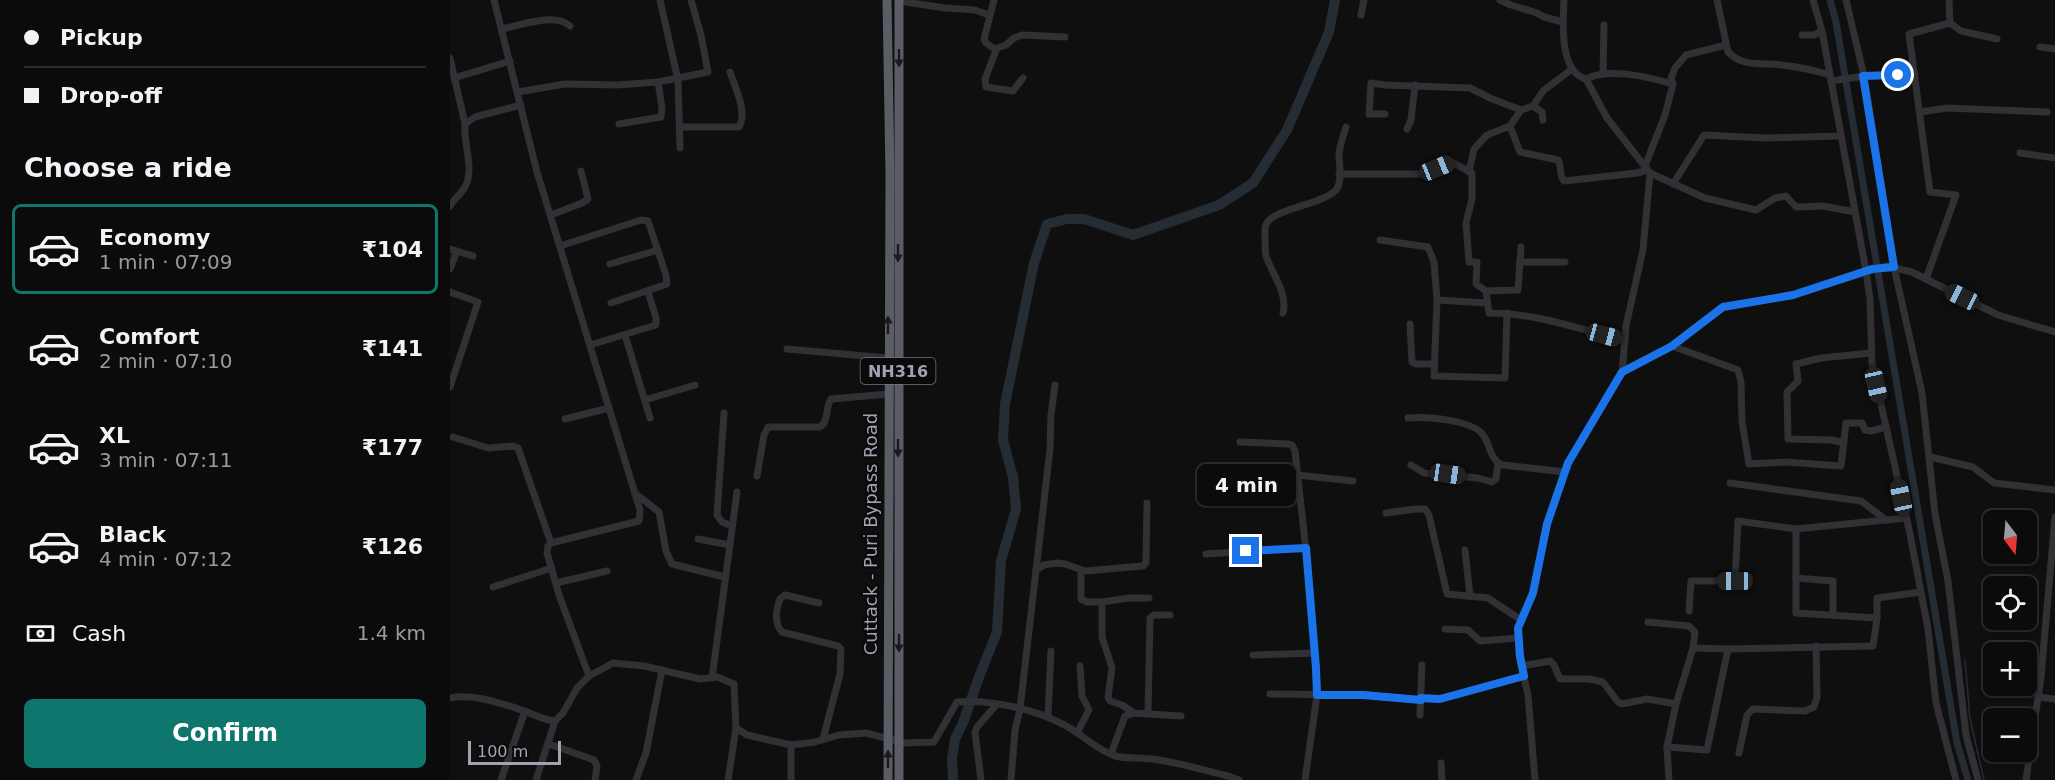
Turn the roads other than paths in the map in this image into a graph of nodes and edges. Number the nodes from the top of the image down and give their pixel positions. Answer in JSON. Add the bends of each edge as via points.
{"nodes":[{"id":1,"x":494,"y":0,"type":"edge"},
{"id":2,"x":660,"y":0,"type":"edge"},
{"id":3,"x":692,"y":0,"type":"edge"},
{"id":4,"x":887,"y":0,"type":"edge"},
{"id":5,"x":899,"y":0,"type":"edge"},
{"id":6,"x":994,"y":0,"type":"edge"},
{"id":7,"x":1364,"y":0,"type":"edge"},
{"id":8,"x":1500,"y":0,"type":"edge"},
{"id":9,"x":1564,"y":0,"type":"edge"},
{"id":10,"x":1717,"y":0,"type":"edge"},
{"id":11,"x":1813,"y":0,"type":"edge"},
{"id":12,"x":1846,"y":0,"type":"edge"},
{"id":13,"x":1949,"y":0,"type":"edge"},
{"id":14,"x":989,"y":15,"type":"junction"},
{"id":15,"x":1361,"y":15,"type":"dead end"},
{"id":16,"x":1563,"y":21,"type":"junction"},
{"id":17,"x":1950,"y":23,"type":"junction"},
{"id":18,"x":1604,"y":25,"type":"dead end"},
{"id":19,"x":570,"y":26,"type":"dead end"},
{"id":20,"x":502,"y":29,"type":"junction"},
{"id":21,"x":1822,"y":31,"type":"junction"},
{"id":22,"x":1802,"y":35,"type":"dead end"},
{"id":23,"x":1065,"y":38,"type":"dead end"},
{"id":24,"x":1997,"y":39,"type":"dead end"},
{"id":25,"x":1726,"y":45,"type":"junction"},
{"id":26,"x":2040,"y":47,"type":"dead end"},
{"id":27,"x":996,"y":50,"type":"junction"},
{"id":28,"x":2055,"y":50,"type":"edge"},
{"id":29,"x":450,"y":58,"type":"edge"},
{"id":30,"x":510,"y":61,"type":"junction"},
{"id":31,"x":1572,"y":69,"type":"junction"},
{"id":32,"x":730,"y":72,"type":"dead end"},
{"id":33,"x":1603,"y":74,"type":"junction"},
{"id":34,"x":1915,"y":74,"type":"junction"},
{"id":35,"x":1863,"y":76,"type":"junction"},
{"id":36,"x":454,"y":78,"type":"junction"},
{"id":37,"x":1023,"y":78,"type":"dead end"},
{"id":38,"x":1830,"y":78,"type":"junction"},
{"id":39,"x":1586,"y":79,"type":"junction"},
{"id":40,"x":678,"y":80,"type":"junction"},
{"id":41,"x":658,"y":82,"type":"junction"},
{"id":42,"x":1672,"y":84,"type":"junction"},
{"id":43,"x":1415,"y":86,"type":"junction"},
{"id":44,"x":518,"y":92,"type":"junction"},
{"id":45,"x":521,"y":105,"type":"junction"},
{"id":46,"x":1533,"y":106,"type":"junction"},
{"id":47,"x":1521,"y":110,"type":"junction"},
{"id":48,"x":1920,"y":112,"type":"junction"},
{"id":49,"x":2047,"y":112,"type":"dead end"},
{"id":50,"x":1385,"y":114,"type":"dead end"},
{"id":51,"x":1543,"y":120,"type":"dead end"},
{"id":52,"x":465,"y":124,"type":"junction"},
{"id":53,"x":619,"y":124,"type":"dead end"},
{"id":54,"x":1510,"y":126,"type":"junction"},
{"id":55,"x":680,"y":127,"type":"junction"},
{"id":56,"x":1346,"y":128,"type":"dead end"},
{"id":57,"x":1407,"y":129,"type":"dead end"},
{"id":58,"x":1840,"y":136,"type":"junction"},
{"id":59,"x":680,"y":148,"type":"dead end"},
{"id":60,"x":2020,"y":153,"type":"dead end"},
{"id":61,"x":2055,"y":158,"type":"edge"},
{"id":62,"x":1648,"y":170,"type":"junction"},
{"id":63,"x":581,"y":171,"type":"dead end"},
{"id":64,"x":1469,"y":172,"type":"junction"},
{"id":65,"x":1339,"y":174,"type":"junction"},
{"id":66,"x":1673,"y":184,"type":"junction"},
{"id":67,"x":450,"y":206,"type":"edge"},
{"id":68,"x":1856,"y":212,"type":"junction"},
{"id":69,"x":551,"y":215,"type":"junction"},
{"id":70,"x":1380,"y":240,"type":"dead end"},
{"id":71,"x":560,"y":246,"type":"junction"},
{"id":72,"x":1521,"y":248,"type":"dead end"},
{"id":73,"x":453,"y":250,"type":"edge"},
{"id":74,"x":658,"y":250,"type":"junction"},
{"id":75,"x":473,"y":256,"type":"dead end"},
{"id":76,"x":1520,"y":262,"type":"junction"},
{"id":77,"x":1565,"y":262,"type":"dead end"},
{"id":78,"x":610,"y":264,"type":"dead end"},
{"id":79,"x":1894,"y":267,"type":"junction"},
{"id":80,"x":450,"y":269,"type":"edge"},
{"id":81,"x":1869,"y":270,"type":"junction"},
{"id":82,"x":1926,"y":279,"type":"junction"},
{"id":83,"x":1486,"y":291,"type":"junction"},
{"id":84,"x":450,"y":292,"type":"edge"},
{"id":85,"x":648,"y":292,"type":"junction"},
{"id":86,"x":1437,"y":300,"type":"junction"},
{"id":87,"x":611,"y":303,"type":"dead end"},
{"id":88,"x":1487,"y":303,"type":"junction"},
{"id":89,"x":1282,"y":313,"type":"dead end"},
{"id":90,"x":1507,"y":313,"type":"junction"},
{"id":91,"x":1410,"y":324,"type":"dead end"},
{"id":92,"x":2055,"y":332,"type":"edge"},
{"id":93,"x":625,"y":335,"type":"junction"},
{"id":94,"x":1625,"y":340,"type":"junction"},
{"id":95,"x":590,"y":345,"type":"junction"},
{"id":96,"x":1672,"y":346,"type":"junction"},
{"id":97,"x":787,"y":349,"type":"dead end"},
{"id":98,"x":1871,"y":353,"type":"junction"},
{"id":99,"x":888,"y":358,"type":"junction"},
{"id":100,"x":1434,"y":364,"type":"junction"},
{"id":101,"x":1622,"y":372,"type":"junction"},
{"id":102,"x":695,"y":385,"type":"dead end"},
{"id":103,"x":1055,"y":385,"type":"dead end"},
{"id":104,"x":450,"y":387,"type":"edge"},
{"id":105,"x":889,"y":394,"type":"junction"},
{"id":106,"x":645,"y":400,"type":"junction"},
{"id":107,"x":609,"y":408,"type":"junction"},
{"id":108,"x":724,"y":413,"type":"dead end"},
{"id":109,"x":650,"y":418,"type":"dead end"},
{"id":110,"x":1408,"y":418,"type":"dead end"},
{"id":111,"x":565,"y":419,"type":"dead end"},
{"id":112,"x":1886,"y":427,"type":"junction"},
{"id":113,"x":453,"y":437,"type":"dead end"},
{"id":114,"x":1240,"y":442,"type":"dead end"},
{"id":115,"x":1844,"y":443,"type":"junction"},
{"id":116,"x":1930,"y":457,"type":"junction"},
{"id":117,"x":1498,"y":463,"type":"junction"},
{"id":118,"x":1411,"y":465,"type":"dead end"},
{"id":119,"x":1565,"y":472,"type":"junction"},
{"id":120,"x":1239,"y":474,"type":"dead end"},
{"id":121,"x":1297,"y":474,"type":"junction"},
{"id":122,"x":757,"y":476,"type":"dead end"},
{"id":123,"x":1353,"y":481,"type":"dead end"},
{"id":124,"x":1730,"y":483,"type":"dead end"},
{"id":125,"x":2055,"y":490,"type":"edge"},
{"id":126,"x":737,"y":492,"type":"dead end"},
{"id":127,"x":636,"y":494,"type":"junction"},
{"id":128,"x":1147,"y":503,"type":"dead end"},
{"id":129,"x":1386,"y":513,"type":"dead end"},
{"id":130,"x":2055,"y":517,"type":"edge"},
{"id":131,"x":1906,"y":519,"type":"junction"},
{"id":132,"x":1886,"y":520,"type":"junction"},
{"id":133,"x":732,"y":526,"type":"junction"},
{"id":134,"x":1796,"y":529,"type":"junction"},
{"id":135,"x":698,"y":539,"type":"dead end"},
{"id":136,"x":551,"y":543,"type":"junction"},
{"id":137,"x":730,"y":544,"type":"junction"},
{"id":138,"x":1306,"y":548,"type":"junction"},
{"id":139,"x":1465,"y":550,"type":"dead end"},
{"id":140,"x":1206,"y":554,"type":"dead end"},
{"id":141,"x":552,"y":568,"type":"junction"},
{"id":142,"x":1036,"y":570,"type":"junction"},
{"id":143,"x":1081,"y":570,"type":"junction"},
{"id":144,"x":607,"y":571,"type":"dead end"},
{"id":145,"x":726,"y":577,"type":"junction"},
{"id":146,"x":1796,"y":578,"type":"junction"},
{"id":147,"x":556,"y":583,"type":"junction"},
{"id":148,"x":493,"y":587,"type":"dead end"},
{"id":149,"x":1921,"y":592,"type":"junction"},
{"id":150,"x":1470,"y":596,"type":"junction"},
{"id":151,"x":1149,"y":598,"type":"dead end"},
{"id":152,"x":1102,"y":602,"type":"junction"},
{"id":153,"x":819,"y":603,"type":"dead end"},
{"id":154,"x":1689,"y":611,"type":"dead end"},
{"id":155,"x":1170,"y":615,"type":"dead end"},
{"id":156,"x":1833,"y":615,"type":"junction"},
{"id":157,"x":1877,"y":618,"type":"junction"},
{"id":158,"x":1521,"y":620,"type":"junction"},
{"id":159,"x":1648,"y":622,"type":"dead end"},
{"id":160,"x":2051,"y":623,"type":"edge"},
{"id":161,"x":1445,"y":629,"type":"dead end"},
{"id":162,"x":1518,"y":638,"type":"junction"},
{"id":163,"x":1816,"y":646,"type":"junction"},
{"id":164,"x":1693,"y":648,"type":"junction"},
{"id":165,"x":1728,"y":649,"type":"junction"},
{"id":166,"x":1051,"y":651,"type":"dead end"},
{"id":167,"x":1315,"y":653,"type":"junction"},
{"id":168,"x":1253,"y":655,"type":"dead end"},
{"id":169,"x":1422,"y":665,"type":"dead end"},
{"id":170,"x":1080,"y":666,"type":"dead end"},
{"id":171,"x":1522,"y":666,"type":"junction"},
{"id":172,"x":662,"y":670,"type":"junction"},
{"id":173,"x":589,"y":676,"type":"junction"},
{"id":174,"x":1524,"y":676,"type":"junction"},
{"id":175,"x":712,"y":678,"type":"junction"},
{"id":176,"x":1270,"y":694,"type":"dead end"},
{"id":177,"x":1317,"y":695,"type":"junction"},
{"id":178,"x":2038,"y":697,"type":"junction"},
{"id":179,"x":450,"y":698,"type":"edge"},
{"id":180,"x":1421,"y":699,"type":"junction"},
{"id":181,"x":2055,"y":699,"type":"edge"},
{"id":182,"x":992,"y":704,"type":"junction"},
{"id":183,"x":1676,"y":704,"type":"junction"},
{"id":184,"x":1020,"y":709,"type":"junction"},
{"id":185,"x":525,"y":711,"type":"junction"},
{"id":186,"x":1134,"y":713,"type":"junction"},
{"id":187,"x":1148,"y":714,"type":"junction"},
{"id":188,"x":1420,"y":715,"type":"dead end"},
{"id":189,"x":1048,"y":716,"type":"junction"},
{"id":190,"x":1181,"y":716,"type":"dead end"},
{"id":191,"x":555,"y":721,"type":"junction"},
{"id":192,"x":736,"y":728,"type":"junction"},
{"id":193,"x":1077,"y":734,"type":"junction"},
{"id":194,"x":887,"y":738,"type":"junction"},
{"id":195,"x":823,"y":739,"type":"junction"},
{"id":196,"x":899,"y":741,"type":"junction"},
{"id":197,"x":549,"y":744,"type":"junction"},
{"id":198,"x":791,"y":745,"type":"junction"},
{"id":199,"x":1667,"y":747,"type":"junction"},
{"id":200,"x":1738,"y":753,"type":"dead end"},
{"id":201,"x":1111,"y":754,"type":"junction"},
{"id":202,"x":1441,"y":763,"type":"dead end"},
{"id":203,"x":538,"y":779,"type":"edge"},
{"id":204,"x":501,"y":780,"type":"edge"},
{"id":205,"x":595,"y":780,"type":"edge"},
{"id":206,"x":636,"y":780,"type":"edge"},
{"id":207,"x":728,"y":780,"type":"edge"},
{"id":208,"x":791,"y":780,"type":"edge"},
{"id":209,"x":888,"y":780,"type":"edge"},
{"id":210,"x":899,"y":780,"type":"edge"},
{"id":211,"x":981,"y":780,"type":"edge"},
{"id":212,"x":1011,"y":780,"type":"edge"},
{"id":213,"x":1239,"y":780,"type":"edge"},
{"id":214,"x":1305,"y":780,"type":"edge"},
{"id":215,"x":1442,"y":780,"type":"edge"},
{"id":216,"x":1535,"y":780,"type":"edge"},
{"id":217,"x":1669,"y":780,"type":"edge"},
{"id":218,"x":1956,"y":780,"type":"edge"},
{"id":219,"x":1978,"y":780,"type":"edge"},
{"id":220,"x":2026,"y":780,"type":"edge"}],
"edges":[{"from":1,"to":20,"type":"street"},
{"from":2,"to":40,"type":"street"},
{"from":3,"to":40,"type":"street","via":[[708,72]]},
{"from":99,"to":4,"type":"highway","name":"Cuttack - Puri Bypass Road","number":"NH316","one_way":true},
{"from":5,"to":14,"type":"street"},
{"from":5,"to":196,"type":"highway","name":"Cuttack - Puri Bypass Road","number":"NH316","one_way":true},
{"from":6,"to":14,"type":"street"},
{"from":7,"to":15,"type":"street"},
{"from":8,"to":16,"type":"street"},
{"from":9,"to":16,"type":"street"},
{"from":10,"to":25,"type":"street"},
{"from":11,"to":21,"type":"street"},
{"from":12,"to":35,"type":"street"},
{"from":13,"to":17,"type":"street"},
{"from":14,"to":27,"type":"street","via":[[984,39]]},
{"from":16,"to":31,"type":"street"},
{"from":17,"to":24,"type":"street","via":[[1961,32]]},
{"from":17,"to":34,"type":"street","via":[[1909,34]]},
{"from":18,"to":33,"type":"street"},
{"from":19,"to":20,"type":"street","via":[[552,18]]},
{"from":20,"to":30,"type":"street"},
{"from":21,"to":22,"type":"street"},
{"from":21,"to":38,"type":"street"},
{"from":23,"to":27,"type":"street","via":[[1022,35]]},
{"from":25,"to":38,"type":"street","via":[[1733,57],[1745,63],[1807,68]]},
{"from":25,"to":42,"type":"street","via":[[1686,54],[1675,68]]},
{"from":26,"to":28,"type":"street"},
{"from":27,"to":37,"type":"street","via":[[985,79],[986,87],[1013,91]]},
{"from":29,"to":36,"type":"street"},
{"from":30,"to":36,"type":"street"},
{"from":30,"to":44,"type":"street"},
{"from":31,"to":39,"type":"street"},
{"from":31,"to":46,"type":"street","via":[[1543,92]]},
{"from":32,"to":55,"type":"street","via":[[741,109],[739,127]]},
{"from":33,"to":39,"type":"street"},
{"from":33,"to":42,"type":"street","via":[[1648,77]]},
{"from":34,"to":35,"type":"street"},
{"from":34,"to":48,"type":"street"},
{"from":35,"to":38,"type":"street"},
{"from":35,"to":79,"type":"street"},
{"from":36,"to":52,"type":"street"},
{"from":38,"to":58,"type":"street"},
{"from":39,"to":62,"type":"street","via":[[1607,118]]},
{"from":40,"to":41,"type":"street"},
{"from":40,"to":55,"type":"street"},
{"from":41,"to":44,"type":"street","via":[[565,84]]},
{"from":41,"to":53,"type":"street","via":[[661,117]]},
{"from":42,"to":62,"type":"street"},
{"from":43,"to":47,"type":"street","via":[[1470,88]]},
{"from":43,"to":50,"type":"street","via":[[1371,83],[1369,114]]},
{"from":43,"to":57,"type":"street"},
{"from":44,"to":45,"type":"street"},
{"from":45,"to":52,"type":"street","via":[[475,117]]},
{"from":45,"to":69,"type":"street"},
{"from":46,"to":47,"type":"street"},
{"from":46,"to":51,"type":"street","via":[[1542,112]]},
{"from":47,"to":54,"type":"street"},
{"from":48,"to":49,"type":"street","via":[[1947,108]]},
{"from":48,"to":82,"type":"street","via":[[1930,192],[1956,195]]},
{"from":52,"to":67,"type":"street","via":[[468,178]]},
{"from":54,"to":62,"type":"street","via":[[1520,152],[1558,160],[1564,181]]},
{"from":54,"to":64,"type":"street","via":[[1487,135],[1474,149]]},
{"from":55,"to":59,"type":"street"},
{"from":56,"to":65,"type":"street"},
{"from":58,"to":66,"type":"street","via":[[1704,135]]},
{"from":58,"to":68,"type":"street"},
{"from":60,"to":61,"type":"street"},
{"from":62,"to":66,"type":"street"},
{"from":62,"to":94,"type":"street","via":[[1643,250]]},
{"from":63,"to":69,"type":"street","via":[[588,199]]},
{"from":64,"to":65,"type":"street","via":[[1452,162],[1423,174]]},
{"from":64,"to":83,"type":"street","via":[[1472,198],[1466,223],[1468,256],[1469,262],[1477,261],[1476,284]]},
{"from":65,"to":89,"type":"street","via":[[1336,191],[1272,216],[1267,222],[1265,252],[1284,300]]},
{"from":66,"to":68,"type":"street","via":[[1705,198],[1756,210],[1785,196],[1796,207],[1823,206]]},
{"from":68,"to":81,"type":"street"},
{"from":69,"to":71,"type":"street"},
{"from":70,"to":86,"type":"street","via":[[1428,247],[1434,262]]},
{"from":71,"to":74,"type":"street","via":[[646,219]]},
{"from":71,"to":95,"type":"street"},
{"from":72,"to":76,"type":"street"},
{"from":73,"to":75,"type":"street"},
{"from":73,"to":80,"type":"street"},
{"from":74,"to":78,"type":"street"},
{"from":74,"to":85,"type":"street","via":[[667,284]]},
{"from":76,"to":77,"type":"street"},
{"from":76,"to":83,"type":"street","via":[[1518,290]]},
{"from":79,"to":81,"type":"street"},
{"from":79,"to":82,"type":"street"},
{"from":79,"to":116,"type":"street","via":[[1922,393]]},
{"from":81,"to":96,"type":"street","via":[[1793,295],[1723,307]]},
{"from":81,"to":98,"type":"street"},
{"from":82,"to":92,"type":"street","via":[[1998,315]]},
{"from":83,"to":88,"type":"street"},
{"from":84,"to":104,"type":"street","via":[[478,302]]},
{"from":85,"to":87,"type":"street"},
{"from":85,"to":93,"type":"street","via":[[656,325]]},
{"from":86,"to":88,"type":"street"},
{"from":86,"to":100,"type":"street"},
{"from":88,"to":90,"type":"street","via":[[1489,313]]},
{"from":90,"to":94,"type":"street"},
{"from":90,"to":100,"type":"street","via":[[1505,378],[1434,376]]},
{"from":91,"to":100,"type":"street","via":[[1412,362]]},
{"from":93,"to":95,"type":"street"},
{"from":93,"to":106,"type":"street"},
{"from":94,"to":101,"type":"street"},
{"from":95,"to":107,"type":"street"},
{"from":96,"to":101,"type":"street"},
{"from":96,"to":115,"type":"street","via":[[1738,370],[1749,464],[1841,466]]},
{"from":97,"to":99,"type":"street"},
{"from":98,"to":112,"type":"street"},
{"from":98,"to":115,"type":"street","via":[[1796,364],[1798,381],[1787,392],[1788,439]]},
{"from":99,"to":105,"type":"highway","name":"Cuttack - Puri Bypass Road","number":"NH316"},
{"from":101,"to":119,"type":"street"},
{"from":102,"to":106,"type":"street"},
{"from":103,"to":142,"type":"street"},
{"from":105,"to":122,"type":"street","via":[[831,399],[820,427],[768,427]]},
{"from":105,"to":194,"type":"highway","name":"Cuttack - Puri Bypass Road","number":"NH316"},
{"from":106,"to":109,"type":"street"},
{"from":107,"to":111,"type":"street"},
{"from":107,"to":127,"type":"street"},
{"from":108,"to":133,"type":"street","via":[[717,515]]},
{"from":110,"to":117,"type":"street","via":[[1446,419],[1477,429]]},
{"from":112,"to":115,"type":"street","via":[[1871,431],[1865,430],[1862,423],[1846,423]]},
{"from":112,"to":131,"type":"street"},
{"from":113,"to":136,"type":"street","via":[[488,448],[518,448]]},
{"from":114,"to":121,"type":"street","via":[[1292,446]]},
{"from":116,"to":125,"type":"street","via":[[1973,467],[1994,483]]},
{"from":116,"to":219,"type":"street","via":[[1966,735]]},
{"from":117,"to":118,"type":"street","via":[[1492,482],[1424,473]]},
{"from":117,"to":119,"type":"street"},
{"from":119,"to":158,"type":"street","via":[[1547,524],[1533,593]]},
{"from":120,"to":121,"type":"street"},
{"from":121,"to":123,"type":"street"},
{"from":121,"to":138,"type":"street"},
{"from":124,"to":132,"type":"street","via":[[1861,501]]},
{"from":126,"to":133,"type":"street"},
{"from":127,"to":136,"type":"street","via":[[639,521]]},
{"from":127,"to":145,"type":"street","via":[[659,512],[672,564]]},
{"from":128,"to":143,"type":"street","via":[[1146,563]]},
{"from":129,"to":150,"type":"street","via":[[1425,509],[1445,590],[1450,596]]},
{"from":130,"to":160,"type":"street"},
{"from":131,"to":132,"type":"street"},
{"from":131,"to":149,"type":"street"},
{"from":132,"to":134,"type":"street"},
{"from":133,"to":137,"type":"street"},
{"from":134,"to":146,"type":"street"},
{"from":134,"to":154,"type":"street","via":[[1738,521],[1735,581],[1691,581]]},
{"from":135,"to":137,"type":"street"},
{"from":136,"to":141,"type":"street","via":[[548,553]]},
{"from":137,"to":145,"type":"street"},
{"from":138,"to":140,"type":"street"},
{"from":138,"to":167,"type":"street"},
{"from":139,"to":150,"type":"street"},
{"from":141,"to":147,"type":"street"},
{"from":141,"to":148,"type":"street"},
{"from":142,"to":143,"type":"street","via":[[1057,563]]},
{"from":142,"to":184,"type":"street"},
{"from":143,"to":152,"type":"street","via":[[1081,599]]},
{"from":144,"to":147,"type":"street"},
{"from":145,"to":175,"type":"street"},
{"from":146,"to":156,"type":"street","via":[[1833,581]]},
{"from":146,"to":156,"type":"street","via":[[1796,613]]},
{"from":147,"to":173,"type":"street"},
{"from":149,"to":157,"type":"street","via":[[1876,598]]},
{"from":149,"to":218,"type":"street","via":[[1936,704]]},
{"from":150,"to":158,"type":"street","via":[[1488,598]]},
{"from":151,"to":152,"type":"street"},
{"from":152,"to":186,"type":"street","via":[[1102,637],[1112,668],[1108,697]]},
{"from":153,"to":195,"type":"street","via":[[785,595],[776,615],[782,632],[841,649],[840,674]]},
{"from":155,"to":187,"type":"street","via":[[1150,618]]},
{"from":156,"to":157,"type":"street"},
{"from":157,"to":163,"type":"street","via":[[1873,646]]},
{"from":158,"to":162,"type":"street"},
{"from":159,"to":164,"type":"street","via":[[1689,626],[1695,633]]},
{"from":160,"to":178,"type":"street"},
{"from":161,"to":162,"type":"street","via":[[1468,630],[1480,641]]},
{"from":162,"to":171,"type":"street"},
{"from":163,"to":165,"type":"street"},
{"from":163,"to":200,"type":"street","via":[[1814,707],[1805,711],[1753,709],[1747,715]]},
{"from":164,"to":165,"type":"street"},
{"from":164,"to":183,"type":"street"},
{"from":165,"to":199,"type":"street","via":[[1707,750]]},
{"from":166,"to":189,"type":"street"},
{"from":167,"to":168,"type":"street"},
{"from":167,"to":177,"type":"street"},
{"from":169,"to":180,"type":"street"},
{"from":170,"to":193,"type":"street","via":[[1082,696],[1089,710]]},
{"from":171,"to":174,"type":"street"},
{"from":171,"to":183,"type":"street","via":[[1550,661],[1560,680],[1603,682],[1622,704],[1647,699]]},
{"from":172,"to":173,"type":"street","via":[[613,663]]},
{"from":172,"to":175,"type":"street"},
{"from":172,"to":206,"type":"street","via":[[646,753]]},
{"from":173,"to":191,"type":"street"},
{"from":174,"to":180,"type":"street","via":[[1440,699]]},
{"from":174,"to":216,"type":"street"},
{"from":175,"to":192,"type":"street","via":[[734,684]]},
{"from":176,"to":177,"type":"street"},
{"from":177,"to":180,"type":"street"},
{"from":177,"to":214,"type":"street"},
{"from":178,"to":181,"type":"street"},
{"from":178,"to":220,"type":"street"},
{"from":179,"to":185,"type":"street","via":[[488,701]]},
{"from":180,"to":188,"type":"street"},
{"from":182,"to":184,"type":"street"},
{"from":182,"to":196,"type":"street","via":[[957,702],[934,742]]},
{"from":182,"to":211,"type":"street","via":[[975,733]]},
{"from":183,"to":199,"type":"street"},
{"from":184,"to":189,"type":"street"},
{"from":184,"to":212,"type":"street"},
{"from":185,"to":191,"type":"street"},
{"from":185,"to":204,"type":"street"},
{"from":186,"to":187,"type":"street"},
{"from":186,"to":201,"type":"street","via":[[1125,716]]},
{"from":187,"to":190,"type":"street"},
{"from":189,"to":193,"type":"street"},
{"from":191,"to":197,"type":"street"},
{"from":192,"to":198,"type":"street","via":[[747,735]]},
{"from":192,"to":207,"type":"street"},
{"from":193,"to":201,"type":"street"},
{"from":194,"to":195,"type":"street","via":[[866,733]]},
{"from":194,"to":196,"type":"street"},
{"from":209,"to":194,"type":"highway","name":"Cuttack - Puri Bypass Road","number":"NH316","one_way":true},
{"from":195,"to":198,"type":"street"},
{"from":196,"to":210,"type":"highway","name":"Cuttack - Puri Bypass Road","number":"NH316"},
{"from":197,"to":203,"type":"street"},
{"from":197,"to":205,"type":"street","via":[[594,760]]},
{"from":198,"to":208,"type":"street"},
{"from":199,"to":217,"type":"street"},
{"from":201,"to":213,"type":"street","via":[[1153,759]]},
{"from":202,"to":215,"type":"street"}]}
